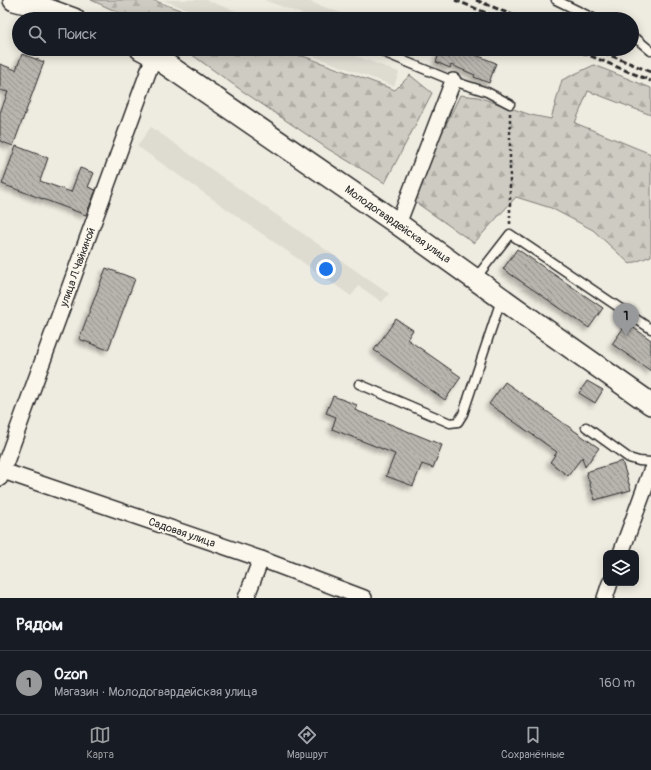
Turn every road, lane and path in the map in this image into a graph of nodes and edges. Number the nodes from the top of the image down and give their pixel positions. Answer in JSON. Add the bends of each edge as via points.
{"nodes":[{"id":1,"x":14,"y":0,"type":"edge"},
{"id":2,"x":556,"y":0,"type":"edge"},
{"id":3,"x":55,"y":12,"type":"edge"},
{"id":4,"x":581,"y":12,"type":"edge"},
{"id":5,"x":639,"y":41,"type":"edge"},
{"id":6,"x":651,"y":51,"type":"edge"},
{"id":7,"x":146,"y":56,"type":"edge"},
{"id":8,"x":153,"y":56,"type":"edge"},
{"id":9,"x":392,"y":56,"type":"edge"},
{"id":10,"x":453,"y":81,"type":"junction"},
{"id":11,"x":510,"y":104,"type":"joint"},
{"id":12,"x":398,"y":224,"type":"junction"},
{"id":13,"x":510,"y":234,"type":"junction"},
{"id":14,"x":475,"y":279,"type":"junction"},
{"id":15,"x":502,"y":298,"type":"junction"},
{"id":16,"x":651,"y":329,"type":"edge"},
{"id":17,"x":358,"y":384,"type":"dead end"},
{"id":18,"x":651,"y":404,"type":"edge"},
{"id":19,"x":586,"y":427,"type":"dead end"},
{"id":20,"x":651,"y":462,"type":"edge"},
{"id":21,"x":651,"y":471,"type":"edge"},
{"id":22,"x":1,"y":473,"type":"edge"},
{"id":23,"x":622,"y":550,"type":"edge"},
{"id":24,"x":261,"y":559,"type":"junction"},
{"id":25,"x":609,"y":586,"type":"edge"},
{"id":26,"x":246,"y":598,"type":"edge"},
{"id":27,"x":364,"y":598,"type":"edge"},
{"id":28,"x":605,"y":598,"type":"edge"}],
"edges":[{"from":1,"to":3,"type":"street"},
{"from":2,"to":4,"type":"lane"},
{"from":5,"to":6,"type":"lane"},
{"from":7,"to":22,"type":"street","name":"улица Л.Чайкиной"},
{"from":8,"to":12,"type":"street","name":"Молодогвардейская улица"},
{"from":9,"to":10,"type":"lane"},
{"from":10,"to":11,"type":"lane","via":[[487,92]]},
{"from":10,"to":12,"type":"street"},
{"from":11,"to":13,"type":"path"},
{"from":12,"to":14,"type":"street","name":"Молодогвардейская улица"},
{"from":13,"to":14,"type":"lane"},
{"from":13,"to":16,"type":"lane"},
{"from":14,"to":15,"type":"street","name":"Молодогвардейская улица"},
{"from":15,"to":17,"type":"lane","via":[[463,414],[458,422],[450,423]]},
{"from":15,"to":18,"type":"street","name":"Молодогвардейская улица"},
{"from":19,"to":20,"type":"lane","via":[[629,458]]},
{"from":21,"to":23,"type":"street"},
{"from":22,"to":24,"type":"street","name":"Садовая улица"},
{"from":24,"to":26,"type":"street"},
{"from":24,"to":27,"type":"street","name":"Садовая улица"},
{"from":25,"to":28,"type":"street"}]}
